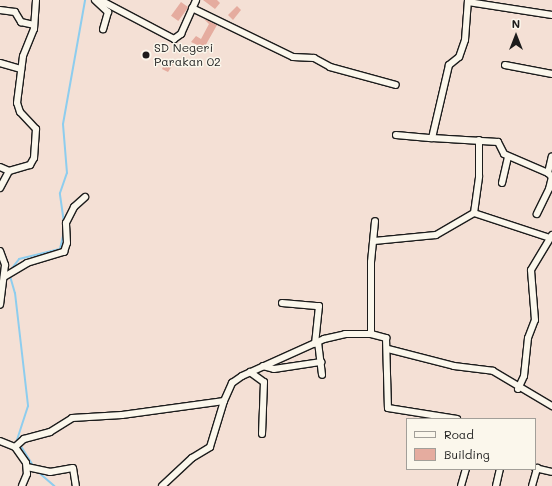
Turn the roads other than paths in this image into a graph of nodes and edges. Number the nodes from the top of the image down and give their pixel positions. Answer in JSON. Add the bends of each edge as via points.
{"nodes":[{"id":1,"x":36,"y":0,"type":"edge"},
{"id":2,"x":96,"y":0,"type":"edge"},
{"id":3,"x":100,"y":0,"type":"edge"},
{"id":4,"x":196,"y":0,"type":"edge"},
{"id":5,"x":468,"y":1,"type":"edge"},
{"id":6,"x":192,"y":8,"type":"junction"},
{"id":7,"x":0,"y":10,"type":"edge"},
{"id":8,"x":552,"y":15,"type":"edge"},
{"id":9,"x":34,"y":25,"type":"junction"},
{"id":10,"x":103,"y":29,"type":"dead end"},
{"id":11,"x":0,"y":63,"type":"edge"},
{"id":12,"x":505,"y":65,"type":"dead end"},
{"id":13,"x":21,"y":69,"type":"junction"},
{"id":14,"x":552,"y":74,"type":"edge"},
{"id":15,"x":396,"y":85,"type":"dead end"},
{"id":16,"x":396,"y":135,"type":"dead end"},
{"id":17,"x":432,"y":138,"type":"junction"},
{"id":18,"x":479,"y":140,"type":"junction"},
{"id":19,"x":552,"y":156,"type":"edge"},
{"id":20,"x":508,"y":157,"type":"junction"},
{"id":21,"x":0,"y":167,"type":"edge"},
{"id":22,"x":9,"y":171,"type":"junction"},
{"id":23,"x":548,"y":172,"type":"junction"},
{"id":24,"x":502,"y":183,"type":"dead end"},
{"id":25,"x":0,"y":188,"type":"edge"},
{"id":26,"x":550,"y":189,"type":"edge"},
{"id":27,"x":84,"y":197,"type":"dead end"},
{"id":28,"x":474,"y":213,"type":"junction"},
{"id":29,"x":537,"y":214,"type":"dead end"},
{"id":30,"x":375,"y":221,"type":"dead end"},
{"id":31,"x":551,"y":236,"type":"edge"},
{"id":32,"x":374,"y":241,"type":"junction"},
{"id":33,"x":0,"y":251,"type":"edge"},
{"id":34,"x":8,"y":275,"type":"junction"},
{"id":35,"x":282,"y":303,"type":"dead end"},
{"id":36,"x":0,"y":305,"type":"edge"},
{"id":37,"x":371,"y":334,"type":"junction"},
{"id":38,"x":316,"y":343,"type":"junction"},
{"id":39,"x":388,"y":349,"type":"junction"},
{"id":40,"x":321,"y":362,"type":"junction"},
{"id":41,"x":263,"y":366,"type":"junction"},
{"id":42,"x":250,"y":372,"type":"junction"},
{"id":43,"x":322,"y":375,"type":"dead end"},
{"id":44,"x":518,"y":389,"type":"junction"},
{"id":45,"x":224,"y":401,"type":"junction"},
{"id":46,"x":552,"y":406,"type":"edge"},
{"id":47,"x":451,"y":418,"type":"edge"},
{"id":48,"x":262,"y":434,"type":"dead end"},
{"id":49,"x":0,"y":441,"type":"edge"},
{"id":50,"x":16,"y":445,"type":"junction"},
{"id":51,"x":29,"y":468,"type":"junction"},
{"id":52,"x":536,"y":468,"type":"edge"},
{"id":53,"x":466,"y":470,"type":"edge"},
{"id":54,"x":500,"y":470,"type":"edge"},
{"id":55,"x":536,"y":470,"type":"edge"},
{"id":56,"x":552,"y":472,"type":"edge"},
{"id":57,"x":22,"y":486,"type":"edge"},
{"id":58,"x":76,"y":486,"type":"edge"},
{"id":59,"x":162,"y":486,"type":"edge"},
{"id":60,"x":461,"y":486,"type":"edge"},
{"id":61,"x":496,"y":486,"type":"edge"},
{"id":62,"x":532,"y":486,"type":"edge"}],
"edges":[{"from":1,"to":9,"type":"street"},
{"from":2,"to":10,"type":"street","via":[[108,12]]},
{"from":3,"to":6,"type":"street","via":[[174,39],[180,34]]},
{"from":4,"to":6,"type":"street"},
{"from":5,"to":8,"type":"street"},
{"from":5,"to":17,"type":"street","via":[[465,40],[459,56],[449,65]]},
{"from":6,"to":15,"type":"street","via":[[292,57],[314,58],[328,66]]},
{"from":7,"to":9,"type":"street","via":[[15,12],[22,22]]},
{"from":9,"to":13,"type":"street"},
{"from":11,"to":13,"type":"street"},
{"from":12,"to":14,"type":"street"},
{"from":13,"to":22,"type":"street","via":[[17,103],[20,112],[36,129],[34,158],[30,165]]},
{"from":16,"to":17,"type":"street"},
{"from":17,"to":18,"type":"street"},
{"from":18,"to":20,"type":"street","via":[[498,142],[501,153]]},
{"from":18,"to":28,"type":"street","via":[[479,176]]},
{"from":19,"to":23,"type":"street"},
{"from":20,"to":23,"type":"street"},
{"from":20,"to":24,"type":"street"},
{"from":21,"to":22,"type":"street"},
{"from":22,"to":25,"type":"street"},
{"from":23,"to":26,"type":"street","via":[[552,177]]},
{"from":26,"to":29,"type":"street"},
{"from":27,"to":34,"type":"street","via":[[74,207],[66,223],[67,243],[64,252],[27,263]]},
{"from":28,"to":31,"type":"street"},
{"from":28,"to":32,"type":"street","via":[[436,235]]},
{"from":30,"to":32,"type":"street"},
{"from":31,"to":44,"type":"street","via":[[530,270],[535,320],[528,338],[524,376]]},
{"from":32,"to":37,"type":"street"},
{"from":33,"to":34,"type":"street"},
{"from":34,"to":36,"type":"street"},
{"from":35,"to":38,"type":"street","via":[[319,306]]},
{"from":37,"to":38,"type":"street","via":[[334,336]]},
{"from":37,"to":39,"type":"street","via":[[386,338]]},
{"from":38,"to":40,"type":"street"},
{"from":38,"to":41,"type":"street"},
{"from":39,"to":44,"type":"street","via":[[454,366],[493,371]]},
{"from":39,"to":47,"type":"street","via":[[388,408]]},
{"from":40,"to":41,"type":"street","via":[[274,369]]},
{"from":40,"to":43,"type":"street"},
{"from":41,"to":42,"type":"street"},
{"from":42,"to":45,"type":"street","via":[[232,383]]},
{"from":42,"to":48,"type":"street","via":[[264,382]]},
{"from":44,"to":46,"type":"street","via":[[543,399]]},
{"from":45,"to":50,"type":"street","via":[[122,415],[72,418],[50,432],[24,439]]},
{"from":45,"to":59,"type":"street","via":[[210,447],[188,462]]},
{"from":49,"to":50,"type":"street"},
{"from":50,"to":51,"type":"street"},
{"from":51,"to":57,"type":"street"},
{"from":51,"to":58,"type":"street","via":[[43,471],[73,468]]},
{"from":52,"to":56,"type":"street"},
{"from":53,"to":60,"type":"street"},
{"from":54,"to":61,"type":"street"},
{"from":55,"to":62,"type":"street"}]}
